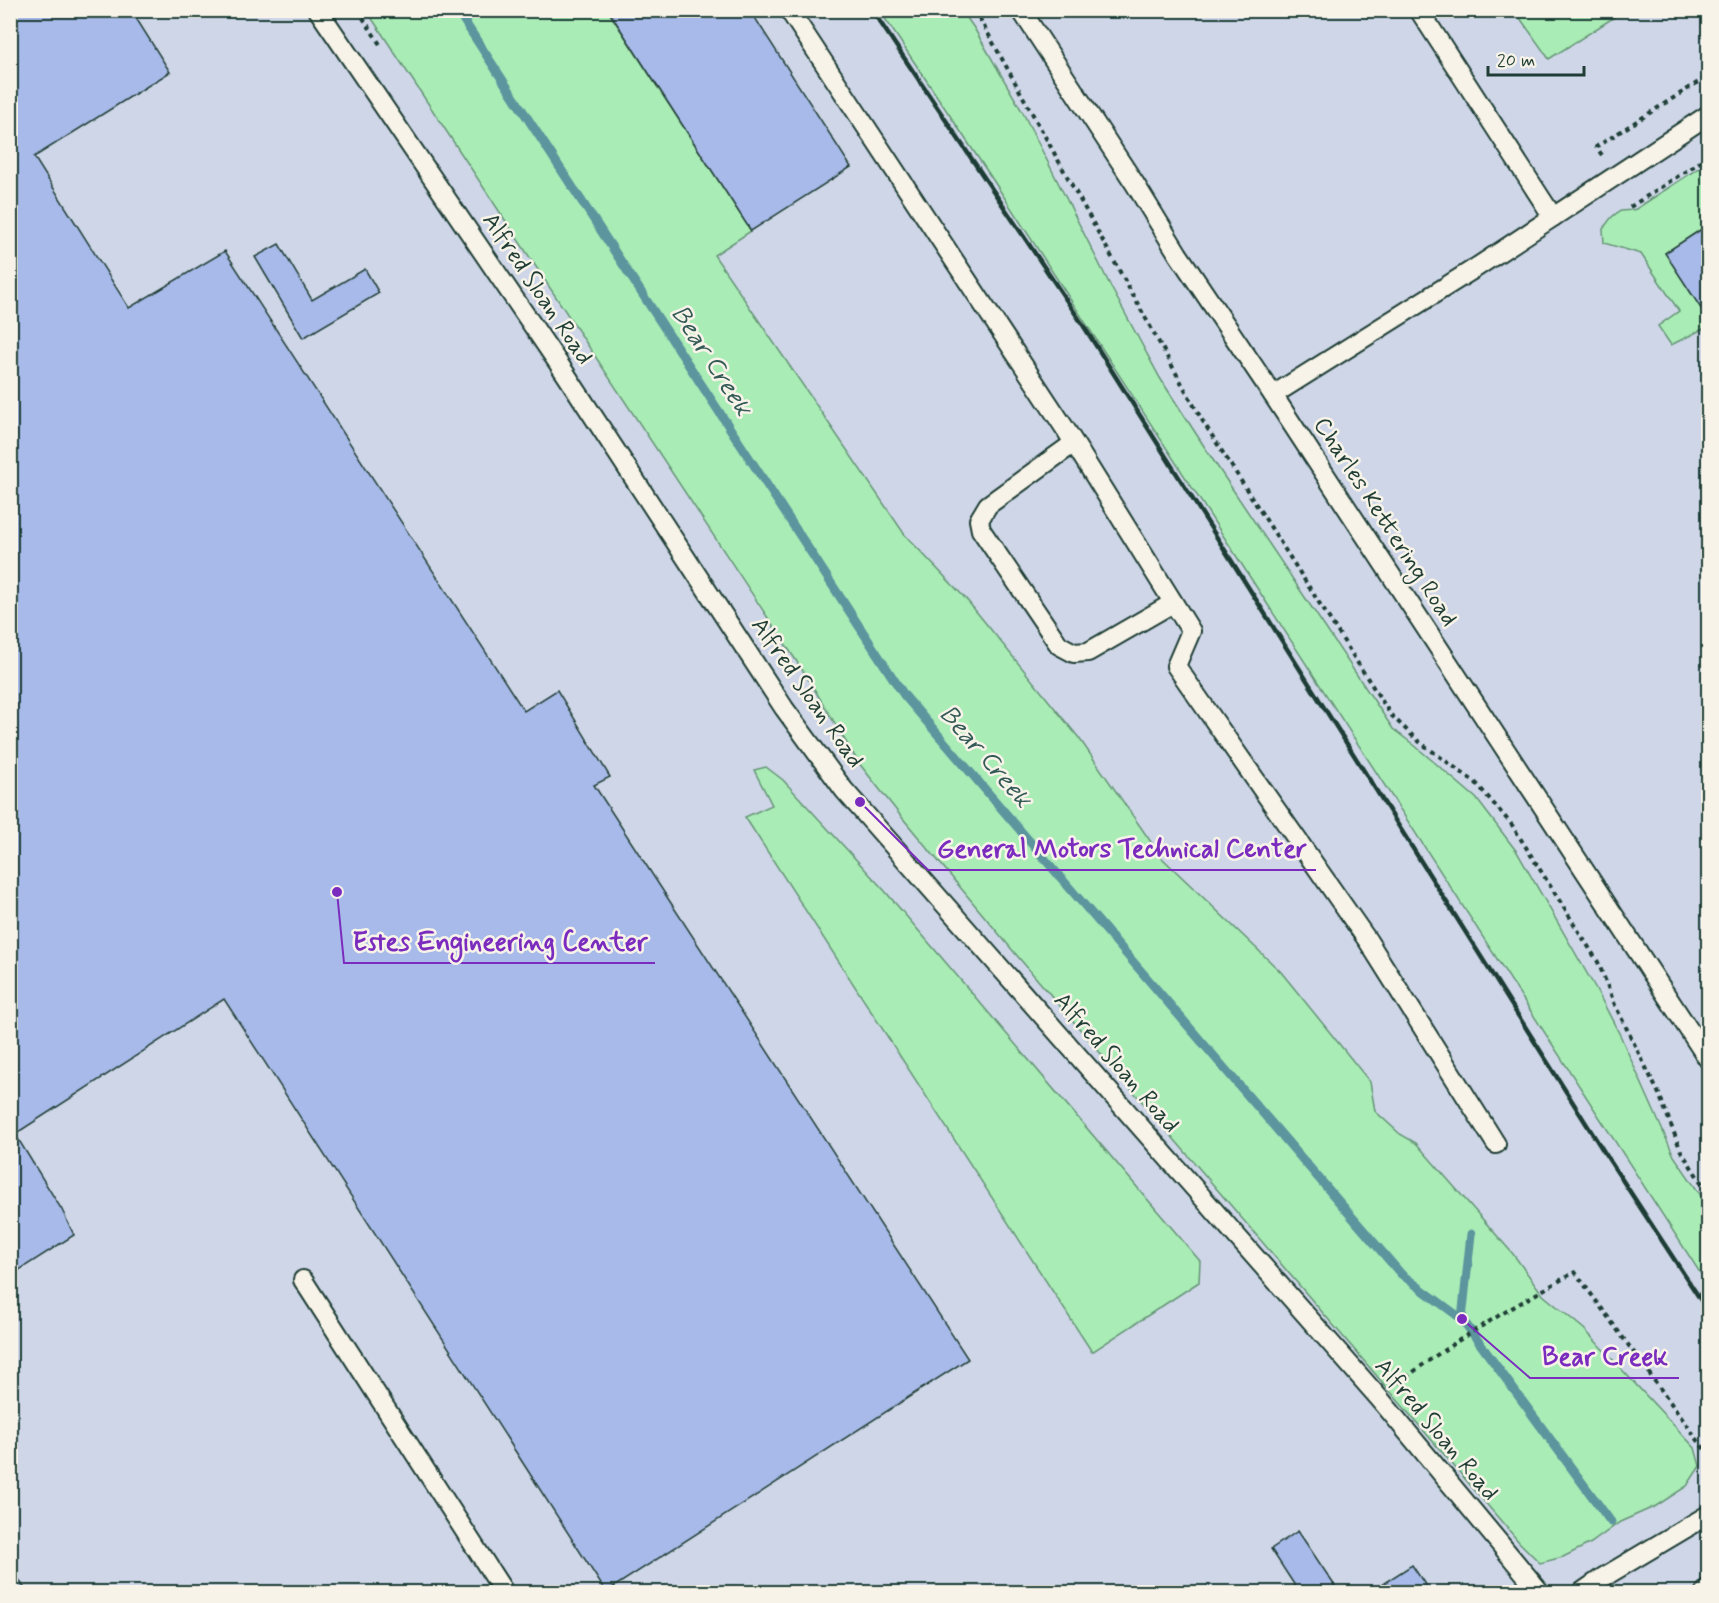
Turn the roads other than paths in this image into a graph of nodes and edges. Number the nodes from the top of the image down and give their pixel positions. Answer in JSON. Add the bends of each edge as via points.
{"nodes":[{"id":1,"x":318,"y":10,"type":"edge"},
{"id":2,"x":789,"y":10,"type":"edge"},
{"id":3,"x":1021,"y":10,"type":"edge"},
{"id":4,"x":1419,"y":10,"type":"edge"},
{"id":5,"x":1708,"y":115,"type":"edge"},
{"id":6,"x":1553,"y":217,"type":"junction"},
{"id":7,"x":1273,"y":395,"type":"junction"},
{"id":8,"x":1074,"y":443,"type":"junction"},
{"id":9,"x":1173,"y":603,"type":"junction"},
{"id":10,"x":1708,"y":1059,"type":"edge"},
{"id":11,"x":1496,"y":1144,"type":"dead end"},
{"id":12,"x":303,"y":1280,"type":"dead end"},
{"id":13,"x":1708,"y":1515,"type":"edge"},
{"id":14,"x":1708,"y":1589,"type":"edge"},
{"id":15,"x":504,"y":1593,"type":"edge"},
{"id":16,"x":1540,"y":1593,"type":"edge"},
{"id":17,"x":1582,"y":1593,"type":"edge"},
{"id":18,"x":1704,"y":1593,"type":"edge"}],
"edges":[{"from":1,"to":16,"type":"lane","name":"Alfred Sloan Road","via":[[565,373],[783,708],[844,790],[1372,1390]]},
{"from":2,"to":8,"type":"lane"},
{"from":3,"to":7,"type":"lane","name":"Charles Kettering Road"},
{"from":4,"to":6,"type":"lane"},
{"from":5,"to":6,"type":"lane"},
{"from":6,"to":7,"type":"lane"},
{"from":7,"to":10,"type":"lane","name":"Charles Kettering Road"},
{"from":8,"to":9,"type":"lane"},
{"from":8,"to":9,"type":"lane","via":[[988,505],[979,520],[981,530],[1059,645],[1074,653],[1088,652]]},
{"from":9,"to":11,"type":"lane","via":[[1191,631],[1176,666],[1368,941]]},
{"from":12,"to":15,"type":"lane"},
{"from":13,"to":17,"type":"lane"},
{"from":14,"to":18,"type":"lane"}]}
